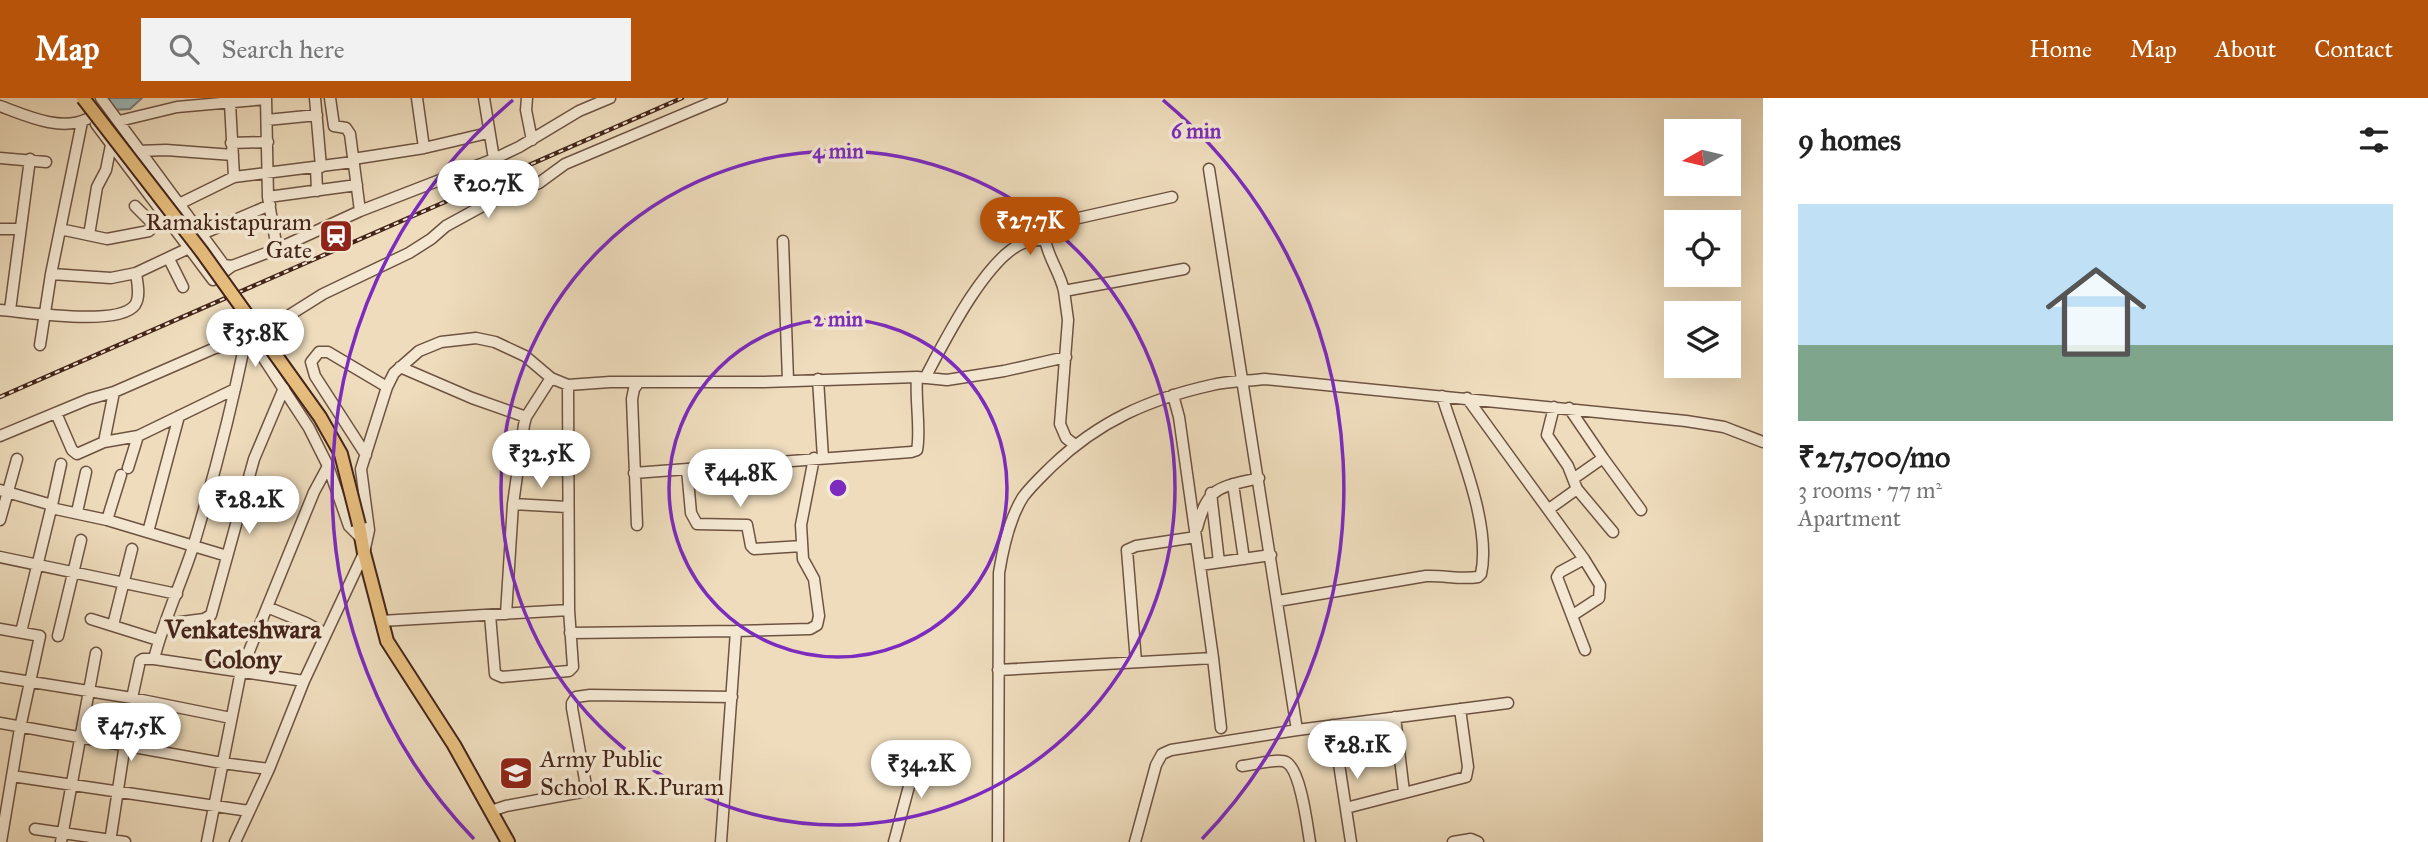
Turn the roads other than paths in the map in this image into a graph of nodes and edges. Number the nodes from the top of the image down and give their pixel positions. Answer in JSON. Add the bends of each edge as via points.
{"nodes":[{"id":1,"x":75,"y":98,"type":"edge"},
{"id":2,"x":83,"y":98,"type":"edge"},
{"id":3,"x":266,"y":98,"type":"edge"},
{"id":4,"x":315,"y":98,"type":"edge"},
{"id":5,"x":330,"y":98,"type":"edge"},
{"id":6,"x":417,"y":98,"type":"edge"},
{"id":7,"x":484,"y":98,"type":"edge"},
{"id":8,"x":527,"y":98,"type":"edge"},
{"id":9,"x":722,"y":98,"type":"edge"},
{"id":10,"x":606,"y":99,"type":"edge"},
{"id":11,"x":106,"y":100,"type":"edge"},
{"id":12,"x":230,"y":103,"type":"junction"},
{"id":13,"x":0,"y":106,"type":"edge"},
{"id":14,"x":317,"y":115,"type":"junction"},
{"id":15,"x":87,"y":120,"type":"junction"},
{"id":16,"x":267,"y":120,"type":"junction"},
{"id":17,"x":119,"y":121,"type":"junction"},
{"id":18,"x":488,"y":133,"type":"junction"},
{"id":19,"x":532,"y":140,"type":"junction"},
{"id":20,"x":268,"y":142,"type":"junction"},
{"id":21,"x":231,"y":143,"type":"junction"},
{"id":22,"x":111,"y":145,"type":"junction"},
{"id":23,"x":424,"y":148,"type":"junction"},
{"id":24,"x":138,"y":151,"type":"junction"},
{"id":25,"x":233,"y":155,"type":"junction"},
{"id":26,"x":0,"y":158,"type":"edge"},
{"id":27,"x":30,"y":159,"type":"junction"},
{"id":28,"x":494,"y":159,"type":"junction"},
{"id":29,"x":353,"y":161,"type":"junction"},
{"id":30,"x":46,"y":162,"type":"dead end"},
{"id":31,"x":318,"y":167,"type":"junction"},
{"id":32,"x":1209,"y":169,"type":"dead end"},
{"id":33,"x":267,"y":172,"type":"junction"},
{"id":34,"x":234,"y":177,"type":"junction"},
{"id":35,"x":357,"y":185,"type":"junction"},
{"id":36,"x":317,"y":191,"type":"junction"},
{"id":37,"x":1172,"y":197,"type":"dead end"},
{"id":38,"x":269,"y":201,"type":"junction"},
{"id":39,"x":179,"y":204,"type":"junction"},
{"id":40,"x":135,"y":206,"type":"dead end"},
{"id":41,"x":360,"y":211,"type":"junction"},
{"id":42,"x":0,"y":229,"type":"edge"},
{"id":43,"x":20,"y":229,"type":"junction"},
{"id":44,"x":60,"y":229,"type":"junction"},
{"id":45,"x":202,"y":233,"type":"junction"},
{"id":46,"x":89,"y":235,"type":"junction"},
{"id":47,"x":1045,"y":239,"type":"junction"},
{"id":48,"x":783,"y":241,"type":"dead end"},
{"id":49,"x":189,"y":248,"type":"junction"},
{"id":50,"x":276,"y":249,"type":"junction"},
{"id":51,"x":169,"y":259,"type":"junction"},
{"id":52,"x":232,"y":266,"type":"junction"},
{"id":53,"x":1184,"y":270,"type":"dead end"},
{"id":54,"x":136,"y":272,"type":"junction"},
{"id":55,"x":51,"y":274,"type":"junction"},
{"id":56,"x":183,"y":287,"type":"dead end"},
{"id":57,"x":1064,"y":291,"type":"junction"},
{"id":58,"x":5,"y":310,"type":"edge"},
{"id":59,"x":44,"y":315,"type":"junction"},
{"id":60,"x":248,"y":341,"type":"junction"},
{"id":61,"x":40,"y":345,"type":"dead end"},
{"id":62,"x":1066,"y":357,"type":"junction"},
{"id":63,"x":400,"y":367,"type":"junction"},
{"id":64,"x":921,"y":377,"type":"junction"},
{"id":65,"x":551,"y":378,"type":"junction"},
{"id":66,"x":818,"y":379,"type":"junction"},
{"id":67,"x":789,"y":380,"type":"junction"},
{"id":68,"x":639,"y":382,"type":"junction"},
{"id":69,"x":1243,"y":382,"type":"junction"},
{"id":70,"x":568,"y":385,"type":"junction"},
{"id":71,"x":387,"y":387,"type":"junction"},
{"id":72,"x":284,"y":388,"type":"junction"},
{"id":73,"x":236,"y":390,"type":"junction"},
{"id":74,"x":114,"y":392,"type":"junction"},
{"id":75,"x":1173,"y":395,"type":"junction"},
{"id":76,"x":1442,"y":396,"type":"junction"},
{"id":77,"x":1467,"y":398,"type":"junction"},
{"id":78,"x":1554,"y":407,"type":"junction"},
{"id":79,"x":1569,"y":408,"type":"junction"},
{"id":80,"x":56,"y":413,"type":"junction"},
{"id":81,"x":178,"y":416,"type":"junction"},
{"id":82,"x":526,"y":416,"type":"junction"},
{"id":83,"x":0,"y":436,"type":"edge"},
{"id":84,"x":138,"y":436,"type":"junction"},
{"id":85,"x":104,"y":442,"type":"junction"},
{"id":86,"x":1763,"y":442,"type":"edge"},
{"id":87,"x":1075,"y":445,"type":"junction"},
{"id":88,"x":366,"y":455,"type":"junction"},
{"id":89,"x":519,"y":457,"type":"junction"},
{"id":90,"x":819,"y":458,"type":"junction"},
{"id":91,"x":1603,"y":458,"type":"junction"},
{"id":92,"x":17,"y":459,"type":"dead end"},
{"id":93,"x":569,"y":460,"type":"junction"},
{"id":94,"x":61,"y":464,"type":"dead end"},
{"id":95,"x":328,"y":466,"type":"junction"},
{"id":96,"x":687,"y":469,"type":"junction"},
{"id":97,"x":86,"y":472,"type":"dead end"},
{"id":98,"x":634,"y":473,"type":"junction"},
{"id":99,"x":1259,"y":478,"type":"junction"},
{"id":100,"x":1233,"y":484,"type":"junction"},
{"id":101,"x":1575,"y":484,"type":"junction"},
{"id":102,"x":4,"y":491,"type":"edge"},
{"id":103,"x":1211,"y":494,"type":"junction"},
{"id":104,"x":513,"y":504,"type":"junction"},
{"id":105,"x":52,"y":506,"type":"junction"},
{"id":106,"x":567,"y":507,"type":"junction"},
{"id":107,"x":1549,"y":509,"type":"junction"},
{"id":108,"x":1641,"y":510,"type":"dead end"},
{"id":109,"x":77,"y":512,"type":"junction"},
{"id":110,"x":0,"y":520,"type":"edge"},
{"id":111,"x":107,"y":520,"type":"junction"},
{"id":112,"x":637,"y":525,"type":"dead end"},
{"id":113,"x":148,"y":532,"type":"junction"},
{"id":114,"x":1613,"y":532,"type":"dead end"},
{"id":115,"x":1196,"y":535,"type":"junction"},
{"id":116,"x":362,"y":539,"type":"junction"},
{"id":117,"x":81,"y":540,"type":"dead end"},
{"id":118,"x":193,"y":546,"type":"junction"},
{"id":119,"x":802,"y":546,"type":"junction"},
{"id":120,"x":132,"y":549,"type":"dead end"},
{"id":121,"x":364,"y":553,"type":"junction"},
{"id":122,"x":1271,"y":555,"type":"junction"},
{"id":123,"x":0,"y":556,"type":"edge"},
{"id":124,"x":227,"y":556,"type":"junction"},
{"id":125,"x":1244,"y":559,"type":"junction"},
{"id":126,"x":1584,"y":559,"type":"junction"},
{"id":127,"x":1219,"y":562,"type":"junction"},
{"id":128,"x":38,"y":565,"type":"junction"},
{"id":129,"x":1200,"y":565,"type":"junction"},
{"id":130,"x":74,"y":572,"type":"junction"},
{"id":131,"x":123,"y":582,"type":"junction"},
{"id":132,"x":177,"y":594,"type":"junction"},
{"id":133,"x":1278,"y":601,"type":"junction"},
{"id":134,"x":267,"y":607,"type":"junction"},
{"id":135,"x":569,"y":610,"type":"junction"},
{"id":136,"x":506,"y":614,"type":"junction"},
{"id":137,"x":490,"y":615,"type":"junction"},
{"id":138,"x":1573,"y":615,"type":"junction"},
{"id":139,"x":91,"y":619,"type":"dead end"},
{"id":140,"x":381,"y":621,"type":"junction"},
{"id":141,"x":166,"y":624,"type":"junction"},
{"id":142,"x":113,"y":625,"type":"junction"},
{"id":143,"x":0,"y":629,"type":"edge"},
{"id":144,"x":736,"y":631,"type":"junction"},
{"id":145,"x":21,"y":632,"type":"junction"},
{"id":146,"x":570,"y":633,"type":"junction"},
{"id":147,"x":326,"y":634,"type":"junction"},
{"id":148,"x":58,"y":636,"type":"dead end"},
{"id":149,"x":158,"y":640,"type":"junction"},
{"id":150,"x":1585,"y":650,"type":"dead end"},
{"id":151,"x":96,"y":653,"type":"dead end"},
{"id":152,"x":1213,"y":658,"type":"junction"},
{"id":153,"x":154,"y":659,"type":"junction"},
{"id":154,"x":1136,"y":662,"type":"junction"},
{"id":155,"x":998,"y":670,"type":"junction"},
{"id":156,"x":241,"y":671,"type":"junction"},
{"id":157,"x":0,"y":677,"type":"edge"},
{"id":158,"x":304,"y":681,"type":"junction"},
{"id":159,"x":30,"y":682,"type":"junction"},
{"id":160,"x":88,"y":692,"type":"junction"},
{"id":161,"x":732,"y":696,"type":"junction"},
{"id":162,"x":132,"y":698,"type":"junction"},
{"id":163,"x":1508,"y":703,"type":"dead end"},
{"id":164,"x":1460,"y":709,"type":"junction"},
{"id":165,"x":1395,"y":717,"type":"junction"},
{"id":166,"x":231,"y":718,"type":"junction"},
{"id":167,"x":0,"y":723,"type":"edge"},
{"id":168,"x":1332,"y":725,"type":"junction"},
{"id":169,"x":20,"y":728,"type":"junction"},
{"id":170,"x":1222,"y":728,"type":"dead end"},
{"id":171,"x":1297,"y":730,"type":"junction"},
{"id":172,"x":80,"y":738,"type":"junction"},
{"id":173,"x":126,"y":747,"type":"junction"},
{"id":174,"x":919,"y":749,"type":"dead end"},
{"id":175,"x":222,"y":763,"type":"junction"},
{"id":176,"x":1242,"y":766,"type":"dead end"},
{"id":177,"x":269,"y":769,"type":"junction"},
{"id":178,"x":12,"y":776,"type":"junction"},
{"id":179,"x":71,"y":786,"type":"junction"},
{"id":180,"x":118,"y":791,"type":"junction"},
{"id":181,"x":1404,"y":792,"type":"junction"},
{"id":182,"x":215,"y":806,"type":"junction"},
{"id":183,"x":1346,"y":808,"type":"junction"},
{"id":184,"x":249,"y":811,"type":"junction"},
{"id":185,"x":491,"y":811,"type":"junction"},
{"id":186,"x":3,"y":816,"type":"edge"},
{"id":187,"x":35,"y":829,"type":"dead end"},
{"id":188,"x":62,"y":837,"type":"edge"},
{"id":189,"x":110,"y":841,"type":"edge"},
{"id":190,"x":1,"y":842,"type":"edge"},
{"id":191,"x":125,"y":842,"type":"edge"},
{"id":192,"x":207,"y":842,"type":"edge"},
{"id":193,"x":235,"y":842,"type":"edge"},
{"id":194,"x":508,"y":842,"type":"edge"},
{"id":195,"x":721,"y":842,"type":"edge"},
{"id":196,"x":894,"y":842,"type":"edge"},
{"id":197,"x":998,"y":842,"type":"edge"},
{"id":198,"x":1135,"y":842,"type":"edge"},
{"id":199,"x":1310,"y":842,"type":"edge"},
{"id":200,"x":1351,"y":842,"type":"edge"},
{"id":201,"x":1452,"y":842,"type":"edge"},
{"id":202,"x":1478,"y":842,"type":"edge"}],
"edges":[{"from":1,"to":15,"type":"street"},
{"from":2,"to":116,"type":"main road","bridge":true,"via":[[320,417],[341,454]]},
{"from":3,"to":12,"type":"street"},
{"from":3,"to":16,"type":"street"},
{"from":4,"to":14,"type":"street"},
{"from":5,"to":29,"type":"street","via":[[333,124],[349,130]]},
{"from":6,"to":23,"type":"street"},
{"from":7,"to":18,"type":"street"},
{"from":8,"to":19,"type":"street"},
{"from":9,"to":60,"type":"street","via":[[565,164],[539,183],[488,203],[409,253],[323,294]]},
{"from":10,"to":19,"type":"street"},
{"from":11,"to":17,"type":"street"},
{"from":12,"to":17,"type":"street","via":[[177,107]]},
{"from":12,"to":21,"type":"street"},
{"from":13,"to":15,"type":"street","via":[[55,123]]},
{"from":14,"to":16,"type":"street"},
{"from":14,"to":31,"type":"street"},
{"from":15,"to":22,"type":"street"},
{"from":15,"to":44,"type":"street"},
{"from":16,"to":20,"type":"street"},
{"from":17,"to":24,"type":"street"},
{"from":18,"to":23,"type":"street"},
{"from":18,"to":28,"type":"street"},
{"from":19,"to":28,"type":"street"},
{"from":20,"to":21,"type":"street"},
{"from":20,"to":33,"type":"street"},
{"from":21,"to":25,"type":"street"},
{"from":22,"to":46,"type":"street","via":[[97,187]]},
{"from":22,"to":49,"type":"street"},
{"from":23,"to":29,"type":"street"},
{"from":24,"to":25,"type":"street"},
{"from":24,"to":39,"type":"street"},
{"from":25,"to":34,"type":"street"},
{"from":26,"to":27,"type":"street"},
{"from":27,"to":30,"type":"street"},
{"from":27,"to":43,"type":"street"},
{"from":28,"to":41,"type":"street"},
{"from":29,"to":31,"type":"street"},
{"from":29,"to":35,"type":"street"},
{"from":31,"to":33,"type":"street"},
{"from":31,"to":36,"type":"street"},
{"from":32,"to":69,"type":"street"},
{"from":33,"to":34,"type":"street"},
{"from":33,"to":38,"type":"street"},
{"from":34,"to":39,"type":"street"},
{"from":35,"to":36,"type":"street"},
{"from":35,"to":41,"type":"street"},
{"from":36,"to":38,"type":"street"},
{"from":37,"to":47,"type":"street","via":[[1047,225],[1041,230]]},
{"from":38,"to":45,"type":"street"},
{"from":38,"to":50,"type":"street"},
{"from":39,"to":45,"type":"street"},
{"from":40,"to":46,"type":"street","via":[[152,223],[149,231],[112,238]]},
{"from":41,"to":50,"type":"street"},
{"from":42,"to":43,"type":"street"},
{"from":43,"to":58,"type":"street"},
{"from":44,"to":46,"type":"street"},
{"from":44,"to":55,"type":"street"},
{"from":45,"to":52,"type":"street","via":[[223,265]]},
{"from":47,"to":57,"type":"street"},
{"from":47,"to":64,"type":"street","via":[[1024,243],[996,263]]},
{"from":48,"to":67,"type":"street"},
{"from":49,"to":51,"type":"street"},
{"from":49,"to":52,"type":"street","via":[[213,280]]},
{"from":50,"to":52,"type":"street"},
{"from":51,"to":54,"type":"street"},
{"from":51,"to":56,"type":"street"},
{"from":53,"to":57,"type":"street"},
{"from":54,"to":55,"type":"street","via":[[111,278]]},
{"from":54,"to":59,"type":"street","via":[[138,296],[129,310],[96,316]]},
{"from":55,"to":59,"type":"street"},
{"from":57,"to":62,"type":"street"},
{"from":58,"to":59,"type":"street"},
{"from":59,"to":61,"type":"street"},
{"from":60,"to":72,"type":"street"},
{"from":60,"to":73,"type":"street"},
{"from":60,"to":74,"type":"street","via":[[215,348]]},
{"from":62,"to":64,"type":"street","via":[[968,378]]},
{"from":62,"to":87,"type":"street","via":[[1060,424]]},
{"from":63,"to":65,"type":"street","via":[[431,346],[476,338],[525,356]]},
{"from":63,"to":71,"type":"street"},
{"from":63,"to":82,"type":"street"},
{"from":64,"to":66,"type":"street"},
{"from":64,"to":90,"type":"street","via":[[917,450]]},
{"from":65,"to":70,"type":"street"},
{"from":65,"to":82,"type":"street"},
{"from":66,"to":67,"type":"street"},
{"from":66,"to":90,"type":"street"},
{"from":67,"to":68,"type":"street"},
{"from":68,"to":70,"type":"street"},
{"from":68,"to":98,"type":"street","via":[[633,392]]},
{"from":69,"to":75,"type":"street"},
{"from":69,"to":76,"type":"street","via":[[1302,381]]},
{"from":69,"to":99,"type":"street"},
{"from":70,"to":93,"type":"street"},
{"from":71,"to":88,"type":"street"},
{"from":71,"to":88,"type":"street","via":[[328,352],[319,352],[311,362],[315,376]]},
{"from":72,"to":95,"type":"street"},
{"from":72,"to":124,"type":"street","via":[[254,459]]},
{"from":73,"to":81,"type":"street"},
{"from":73,"to":118,"type":"street"},
{"from":74,"to":80,"type":"street"},
{"from":74,"to":85,"type":"street"},
{"from":75,"to":87,"type":"street","via":[[1130,410]]},
{"from":75,"to":115,"type":"street"},
{"from":76,"to":77,"type":"street"},
{"from":76,"to":133,"type":"street","via":[[1479,514],[1482,570],[1478,577],[1426,576]]},
{"from":77,"to":78,"type":"street"},
{"from":77,"to":107,"type":"street"},
{"from":78,"to":79,"type":"street"},
{"from":78,"to":101,"type":"street","via":[[1547,435]]},
{"from":79,"to":86,"type":"street","via":[[1707,424]]},
{"from":79,"to":91,"type":"street"},
{"from":80,"to":83,"type":"street"},
{"from":80,"to":85,"type":"street","via":[[74,453]]},
{"from":81,"to":84,"type":"street"},
{"from":81,"to":113,"type":"street"},
{"from":82,"to":89,"type":"street"},
{"from":84,"to":85,"type":"street"},
{"from":84,"to":111,"type":"street"},
{"from":87,"to":155,"type":"street","via":[[1022,499],[1003,545]]},
{"from":88,"to":121,"type":"street","via":[[361,469],[369,530]]},
{"from":89,"to":93,"type":"street"},
{"from":89,"to":104,"type":"street"},
{"from":90,"to":96,"type":"street"},
{"from":90,"to":119,"type":"street","via":[[804,504]]},
{"from":91,"to":101,"type":"street"},
{"from":91,"to":108,"type":"street"},
{"from":92,"to":102,"type":"street"},
{"from":93,"to":106,"type":"street"},
{"from":94,"to":105,"type":"street"},
{"from":95,"to":116,"type":"street","via":[[349,526]]},
{"from":95,"to":134,"type":"street"},
{"from":96,"to":98,"type":"street"},
{"from":96,"to":119,"type":"street","via":[[691,513],[697,524],[744,524],[754,549]]},
{"from":97,"to":109,"type":"street"},
{"from":98,"to":112,"type":"street"},
{"from":99,"to":100,"type":"street"},
{"from":99,"to":122,"type":"street"},
{"from":100,"to":103,"type":"street"},
{"from":100,"to":125,"type":"street"},
{"from":101,"to":107,"type":"street"},
{"from":101,"to":114,"type":"street"},
{"from":102,"to":105,"type":"street"},
{"from":102,"to":110,"type":"street"},
{"from":103,"to":115,"type":"street","via":[[1201,511]]},
{"from":103,"to":127,"type":"street"},
{"from":104,"to":106,"type":"street"},
{"from":104,"to":136,"type":"street"},
{"from":105,"to":109,"type":"street"},
{"from":105,"to":128,"type":"street"},
{"from":106,"to":135,"type":"street"},
{"from":107,"to":126,"type":"street"},
{"from":109,"to":111,"type":"street"},
{"from":111,"to":113,"type":"street"},
{"from":113,"to":118,"type":"street"},
{"from":115,"to":129,"type":"street"},
{"from":115,"to":154,"type":"street","via":[[1126,550]]},
{"from":116,"to":121,"type":"main road"},
{"from":117,"to":130,"type":"street"},
{"from":118,"to":124,"type":"street"},
{"from":118,"to":132,"type":"street"},
{"from":119,"to":144,"type":"street","via":[[803,559],[814,579],[817,625]]},
{"from":120,"to":131,"type":"street"},
{"from":121,"to":140,"type":"main road"},
{"from":121,"to":147,"type":"street"},
{"from":122,"to":125,"type":"street"},
{"from":122,"to":133,"type":"street"},
{"from":123,"to":128,"type":"street"},
{"from":124,"to":141,"type":"street","via":[[211,615]]},
{"from":125,"to":127,"type":"street"},
{"from":126,"to":138,"type":"street","via":[[1557,577]]},
{"from":126,"to":138,"type":"street","via":[[1601,592],[1593,604]]},
{"from":127,"to":129,"type":"street"},
{"from":128,"to":130,"type":"street"},
{"from":128,"to":145,"type":"street"},
{"from":129,"to":152,"type":"street"},
{"from":130,"to":131,"type":"street"},
{"from":130,"to":148,"type":"street"},
{"from":131,"to":132,"type":"street"},
{"from":131,"to":142,"type":"street"},
{"from":132,"to":141,"type":"street"},
{"from":133,"to":171,"type":"street"},
{"from":134,"to":147,"type":"street"},
{"from":134,"to":156,"type":"street"},
{"from":135,"to":136,"type":"street"},
{"from":135,"to":146,"type":"street"},
{"from":136,"to":137,"type":"street"},
{"from":137,"to":140,"type":"street"},
{"from":137,"to":146,"type":"street","via":[[493,670],[498,676],[569,671],[573,667]]},
{"from":138,"to":150,"type":"street"},
{"from":139,"to":142,"type":"street"},
{"from":140,"to":185,"type":"main road","via":[[387,641]]},
{"from":141,"to":149,"type":"street"},
{"from":142,"to":149,"type":"street"},
{"from":143,"to":145,"type":"street"},
{"from":144,"to":146,"type":"street"},
{"from":144,"to":161,"type":"street"},
{"from":145,"to":159,"type":"street","via":[[40,636]]},
{"from":147,"to":158,"type":"street"},
{"from":149,"to":153,"type":"street"},
{"from":151,"to":160,"type":"street"},
{"from":152,"to":154,"type":"street"},
{"from":152,"to":170,"type":"street"},
{"from":153,"to":156,"type":"street"},
{"from":153,"to":162,"type":"street","via":[[140,662]]},
{"from":154,"to":155,"type":"street"},
{"from":155,"to":197,"type":"street"},
{"from":156,"to":158,"type":"street"},
{"from":156,"to":166,"type":"street"},
{"from":157,"to":159,"type":"street"},
{"from":158,"to":177,"type":"street"},
{"from":159,"to":160,"type":"street"},
{"from":159,"to":169,"type":"street"},
{"from":160,"to":162,"type":"street"},
{"from":160,"to":172,"type":"street"},
{"from":161,"to":185,"type":"street","via":[[576,697],[572,708],[587,791]]},
{"from":161,"to":195,"type":"street"},
{"from":162,"to":166,"type":"street"},
{"from":162,"to":173,"type":"street"},
{"from":163,"to":164,"type":"street"},
{"from":164,"to":165,"type":"street"},
{"from":164,"to":181,"type":"street","via":[[1466,777]]},
{"from":165,"to":168,"type":"street"},
{"from":165,"to":181,"type":"street"},
{"from":166,"to":175,"type":"street"},
{"from":167,"to":169,"type":"street"},
{"from":168,"to":171,"type":"street"},
{"from":168,"to":183,"type":"street"},
{"from":169,"to":172,"type":"street"},
{"from":169,"to":178,"type":"street"},
{"from":171,"to":198,"type":"street","via":[[1162,754]]},
{"from":172,"to":173,"type":"street"},
{"from":172,"to":179,"type":"street"},
{"from":173,"to":175,"type":"street"},
{"from":173,"to":180,"type":"street"},
{"from":174,"to":196,"type":"street"},
{"from":175,"to":177,"type":"street"},
{"from":175,"to":182,"type":"street"},
{"from":176,"to":199,"type":"street","via":[[1280,760],[1292,767]]},
{"from":177,"to":184,"type":"street"},
{"from":178,"to":179,"type":"street"},
{"from":178,"to":186,"type":"street"},
{"from":179,"to":180,"type":"street"},
{"from":179,"to":188,"type":"street"},
{"from":180,"to":182,"type":"street"},
{"from":180,"to":189,"type":"street"},
{"from":181,"to":183,"type":"street"},
{"from":182,"to":184,"type":"street"},
{"from":182,"to":192,"type":"street"},
{"from":183,"to":200,"type":"street"},
{"from":184,"to":193,"type":"street"},
{"from":185,"to":194,"type":"main road"},
{"from":186,"to":190,"type":"street"},
{"from":187,"to":188,"type":"street"},
{"from":188,"to":189,"type":"street"},
{"from":189,"to":191,"type":"street"},
{"from":201,"to":202,"type":"street"}]}
